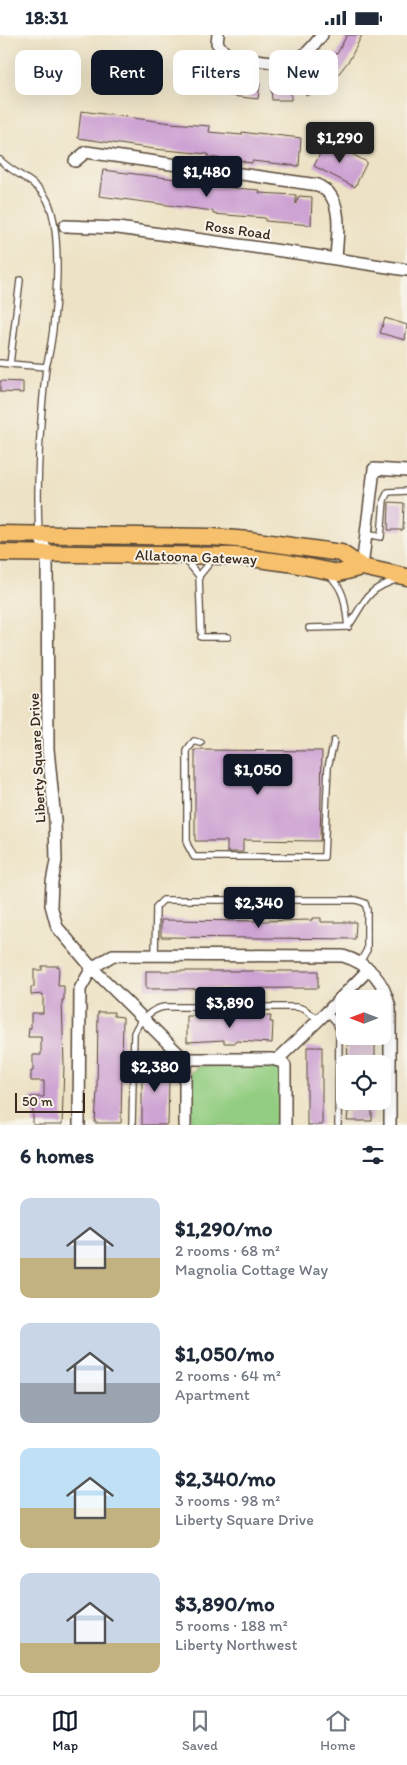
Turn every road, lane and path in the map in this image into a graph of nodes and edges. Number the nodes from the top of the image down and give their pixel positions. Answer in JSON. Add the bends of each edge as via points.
{"nodes":[{"id":1,"x":218,"y":35,"type":"edge"},
{"id":2,"x":322,"y":35,"type":"edge"},
{"id":3,"x":0,"y":160,"type":"edge"},
{"id":4,"x":75,"y":161,"type":"dead end"},
{"id":5,"x":65,"y":226,"type":"dead end"},
{"id":6,"x":336,"y":259,"type":"junction"},
{"id":7,"x":407,"y":270,"type":"edge"},
{"id":8,"x":20,"y":280,"type":"dead end"},
{"id":9,"x":0,"y":363,"type":"edge"},
{"id":10,"x":10,"y":364,"type":"junction"},
{"id":11,"x":46,"y":367,"type":"junction"},
{"id":12,"x":407,"y":471,"type":"edge"},
{"id":13,"x":407,"y":491,"type":"edge"},
{"id":14,"x":0,"y":534,"type":"edge"},
{"id":15,"x":366,"y":534,"type":"junction"},
{"id":16,"x":39,"y":535,"type":"junction"},
{"id":17,"x":0,"y":553,"type":"edge"},
{"id":18,"x":47,"y":553,"type":"junction"},
{"id":19,"x":176,"y":555,"type":"junction"},
{"id":20,"x":221,"y":555,"type":"junction"},
{"id":21,"x":362,"y":567,"type":"junction"},
{"id":22,"x":323,"y":570,"type":"junction"},
{"id":23,"x":199,"y":576,"type":"junction"},
{"id":24,"x":407,"y":577,"type":"edge"},
{"id":25,"x":348,"y":627,"type":"junction"},
{"id":26,"x":309,"y":628,"type":"dead end"},
{"id":27,"x":228,"y":637,"type":"dead end"},
{"id":28,"x":334,"y":741,"type":"dead end"},
{"id":29,"x":201,"y":743,"type":"dead end"},
{"id":30,"x":155,"y":955,"type":"junction"},
{"id":31,"x":364,"y":965,"type":"junction"},
{"id":32,"x":92,"y":968,"type":"junction"},
{"id":33,"x":323,"y":1016,"type":"junction"},
{"id":34,"x":144,"y":1019,"type":"junction"},
{"id":35,"x":277,"y":1060,"type":"junction"},
{"id":36,"x":187,"y":1062,"type":"junction"},
{"id":37,"x":79,"y":1125,"type":"edge"},
{"id":38,"x":132,"y":1125,"type":"edge"},
{"id":39,"x":185,"y":1125,"type":"edge"},
{"id":40,"x":285,"y":1125,"type":"edge"},
{"id":41,"x":338,"y":1125,"type":"edge"},
{"id":42,"x":390,"y":1125,"type":"edge"}],
"edges":[{"from":1,"to":2,"type":"street","via":[[217,43],[232,57],[288,63],[303,57]]},
{"from":3,"to":11,"type":"lane","via":[[38,187],[51,212],[56,273]]},
{"from":4,"to":6,"type":"street","via":[[86,152],[318,185],[329,193],[336,209]]},
{"from":5,"to":6,"type":"street","name":"Ross Road","via":[[118,228]]},
{"from":6,"to":7,"type":"street","name":"Ross Road"},
{"from":8,"to":10,"type":"lane"},
{"from":9,"to":10,"type":"lane"},
{"from":10,"to":11,"type":"lane"},
{"from":11,"to":16,"type":"lane","via":[[37,497]]},
{"from":12,"to":15,"type":"street","via":[[374,469]]},
{"from":13,"to":15,"type":"lane","via":[[388,492],[384,501],[381,537]]},
{"from":14,"to":16,"type":"main road"},
{"from":15,"to":21,"type":"street"},
{"from":16,"to":18,"type":"street","name":"Liberty Square Drive"},
{"from":16,"to":21,"type":"main road","name":"Allatoona Gateway","via":[[212,537],[283,544],[341,553]]},
{"from":17,"to":18,"type":"main road","name":"Allatoona Gateway"},
{"from":18,"to":19,"type":"main road","name":"Allatoona Gateway"},
{"from":18,"to":32,"type":"street","name":"Liberty Square Drive","via":[[48,749],[56,861],[51,905],[57,927]]},
{"from":19,"to":20,"type":"main road","name":"Allatoona Gateway"},
{"from":19,"to":23,"type":"lane"},
{"from":20,"to":22,"type":"main road","name":"Allatoona Gateway"},
{"from":20,"to":23,"type":"lane"},
{"from":21,"to":22,"type":"main road","name":"Allatoona Gateway","via":[[339,573]]},
{"from":21,"to":24,"type":"main road"},
{"from":22,"to":25,"type":"lane","via":[[344,594]]},
{"from":23,"to":27,"type":"lane","via":[[202,634]]},
{"from":24,"to":25,"type":"lane","via":[[381,585],[368,594]]},
{"from":25,"to":26,"type":"lane"},
{"from":28,"to":29,"type":"lane","via":[[328,767],[324,857],[194,857],[186,844],[187,751],[194,741]]},
{"from":30,"to":31,"type":"street","via":[[343,956]]},
{"from":30,"to":31,"type":"lane","via":[[156,907],[163,900],[356,900],[366,903],[367,910]]},
{"from":30,"to":32,"type":"street","via":[[113,955]]},
{"from":31,"to":33,"type":"street"},
{"from":31,"to":42,"type":"street","via":[[383,985],[390,1008]]},
{"from":32,"to":34,"type":"street","name":"Liberty Square Drive"},
{"from":32,"to":37,"type":"street","via":[[80,989]]},
{"from":33,"to":34,"type":"lane","via":[[297,1007],[164,1007]]},
{"from":33,"to":35,"type":"street"},
{"from":33,"to":41,"type":"lane","via":[[336,1022],[339,1035]]},
{"from":34,"to":36,"type":"street","name":"Liberty Square Drive"},
{"from":34,"to":38,"type":"lane","via":[[137,1025],[133,1037]]},
{"from":35,"to":36,"type":"street","via":[[192,1059]]},
{"from":35,"to":40,"type":"street","via":[[285,1066]]},
{"from":36,"to":39,"type":"street"}]}
